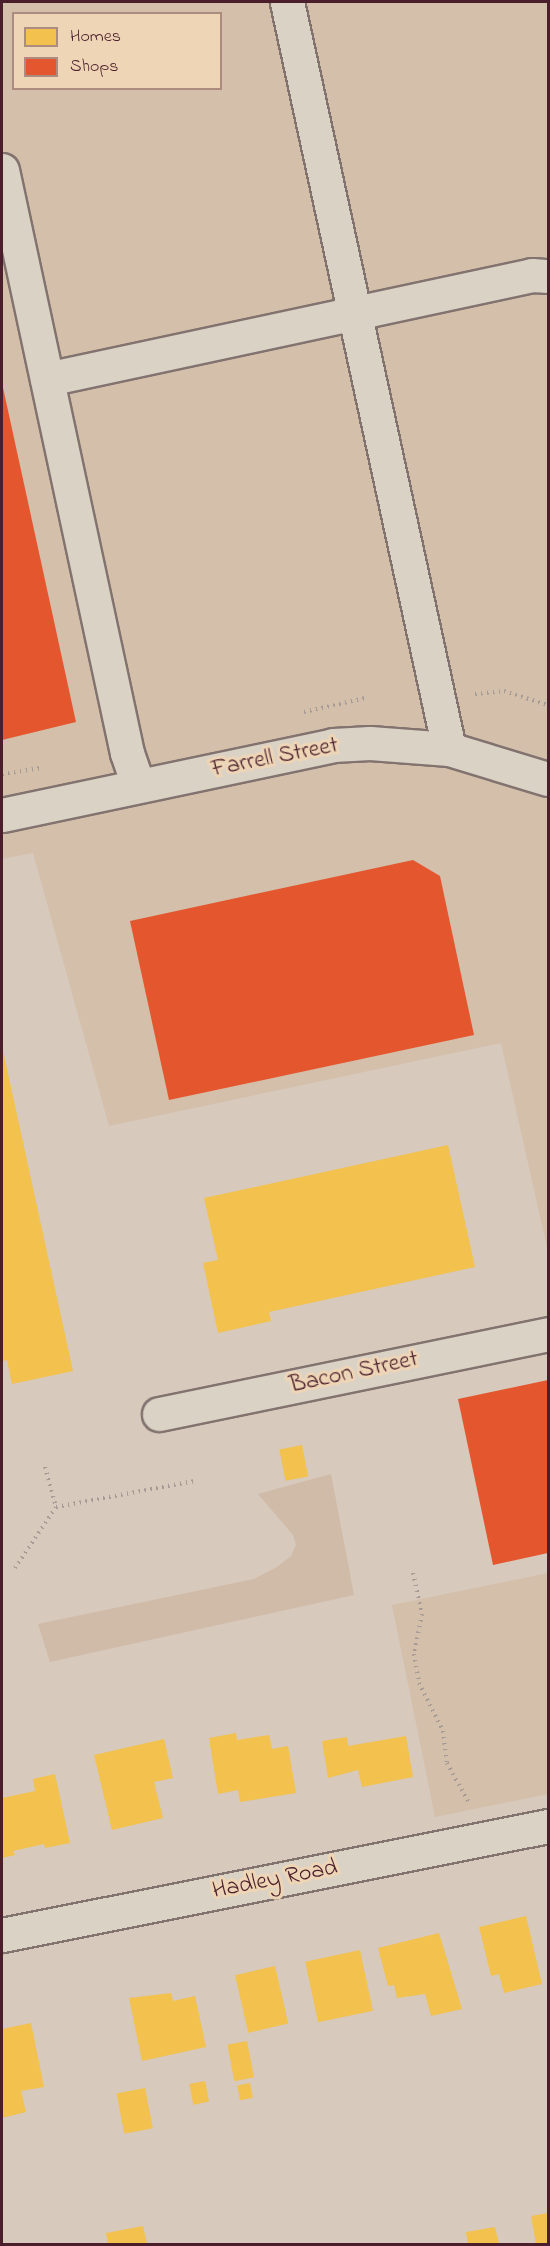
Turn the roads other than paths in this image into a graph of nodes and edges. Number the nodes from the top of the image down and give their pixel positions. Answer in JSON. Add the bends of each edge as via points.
{"nodes":[{"id":1,"x":287,"y":2,"type":"edge"},
{"id":2,"x":2,"y":171,"type":"edge"},
{"id":3,"x":543,"y":271,"type":"edge"},
{"id":4,"x":355,"y":314,"type":"junction"},
{"id":5,"x":47,"y":379,"type":"junction"},
{"id":6,"x":449,"y":749,"type":"junction"},
{"id":7,"x":549,"y":779,"type":"edge"},
{"id":8,"x":138,"y":785,"type":"junction"},
{"id":9,"x":2,"y":815,"type":"edge"},
{"id":10,"x":549,"y":1334,"type":"edge"},
{"id":11,"x":159,"y":1414,"type":"dead end"},
{"id":12,"x":549,"y":1826,"type":"edge"},
{"id":13,"x":2,"y":1935,"type":"edge"}],
"edges":[{"from":1,"to":4,"type":"street"},
{"from":2,"to":5,"type":"street"},
{"from":3,"to":4,"type":"street"},
{"from":4,"to":5,"type":"street"},
{"from":4,"to":6,"type":"street"},
{"from":5,"to":8,"type":"street"},
{"from":6,"to":7,"type":"street","name":"Farrell Street"},
{"from":6,"to":8,"type":"street","name":"Farrell Street","via":[[370,743],[333,745]]},
{"from":8,"to":9,"type":"street","name":"Farrell Street"},
{"from":10,"to":11,"type":"street","name":"Bacon Street"},
{"from":12,"to":13,"type":"street","name":"Hadley Road"}]}
